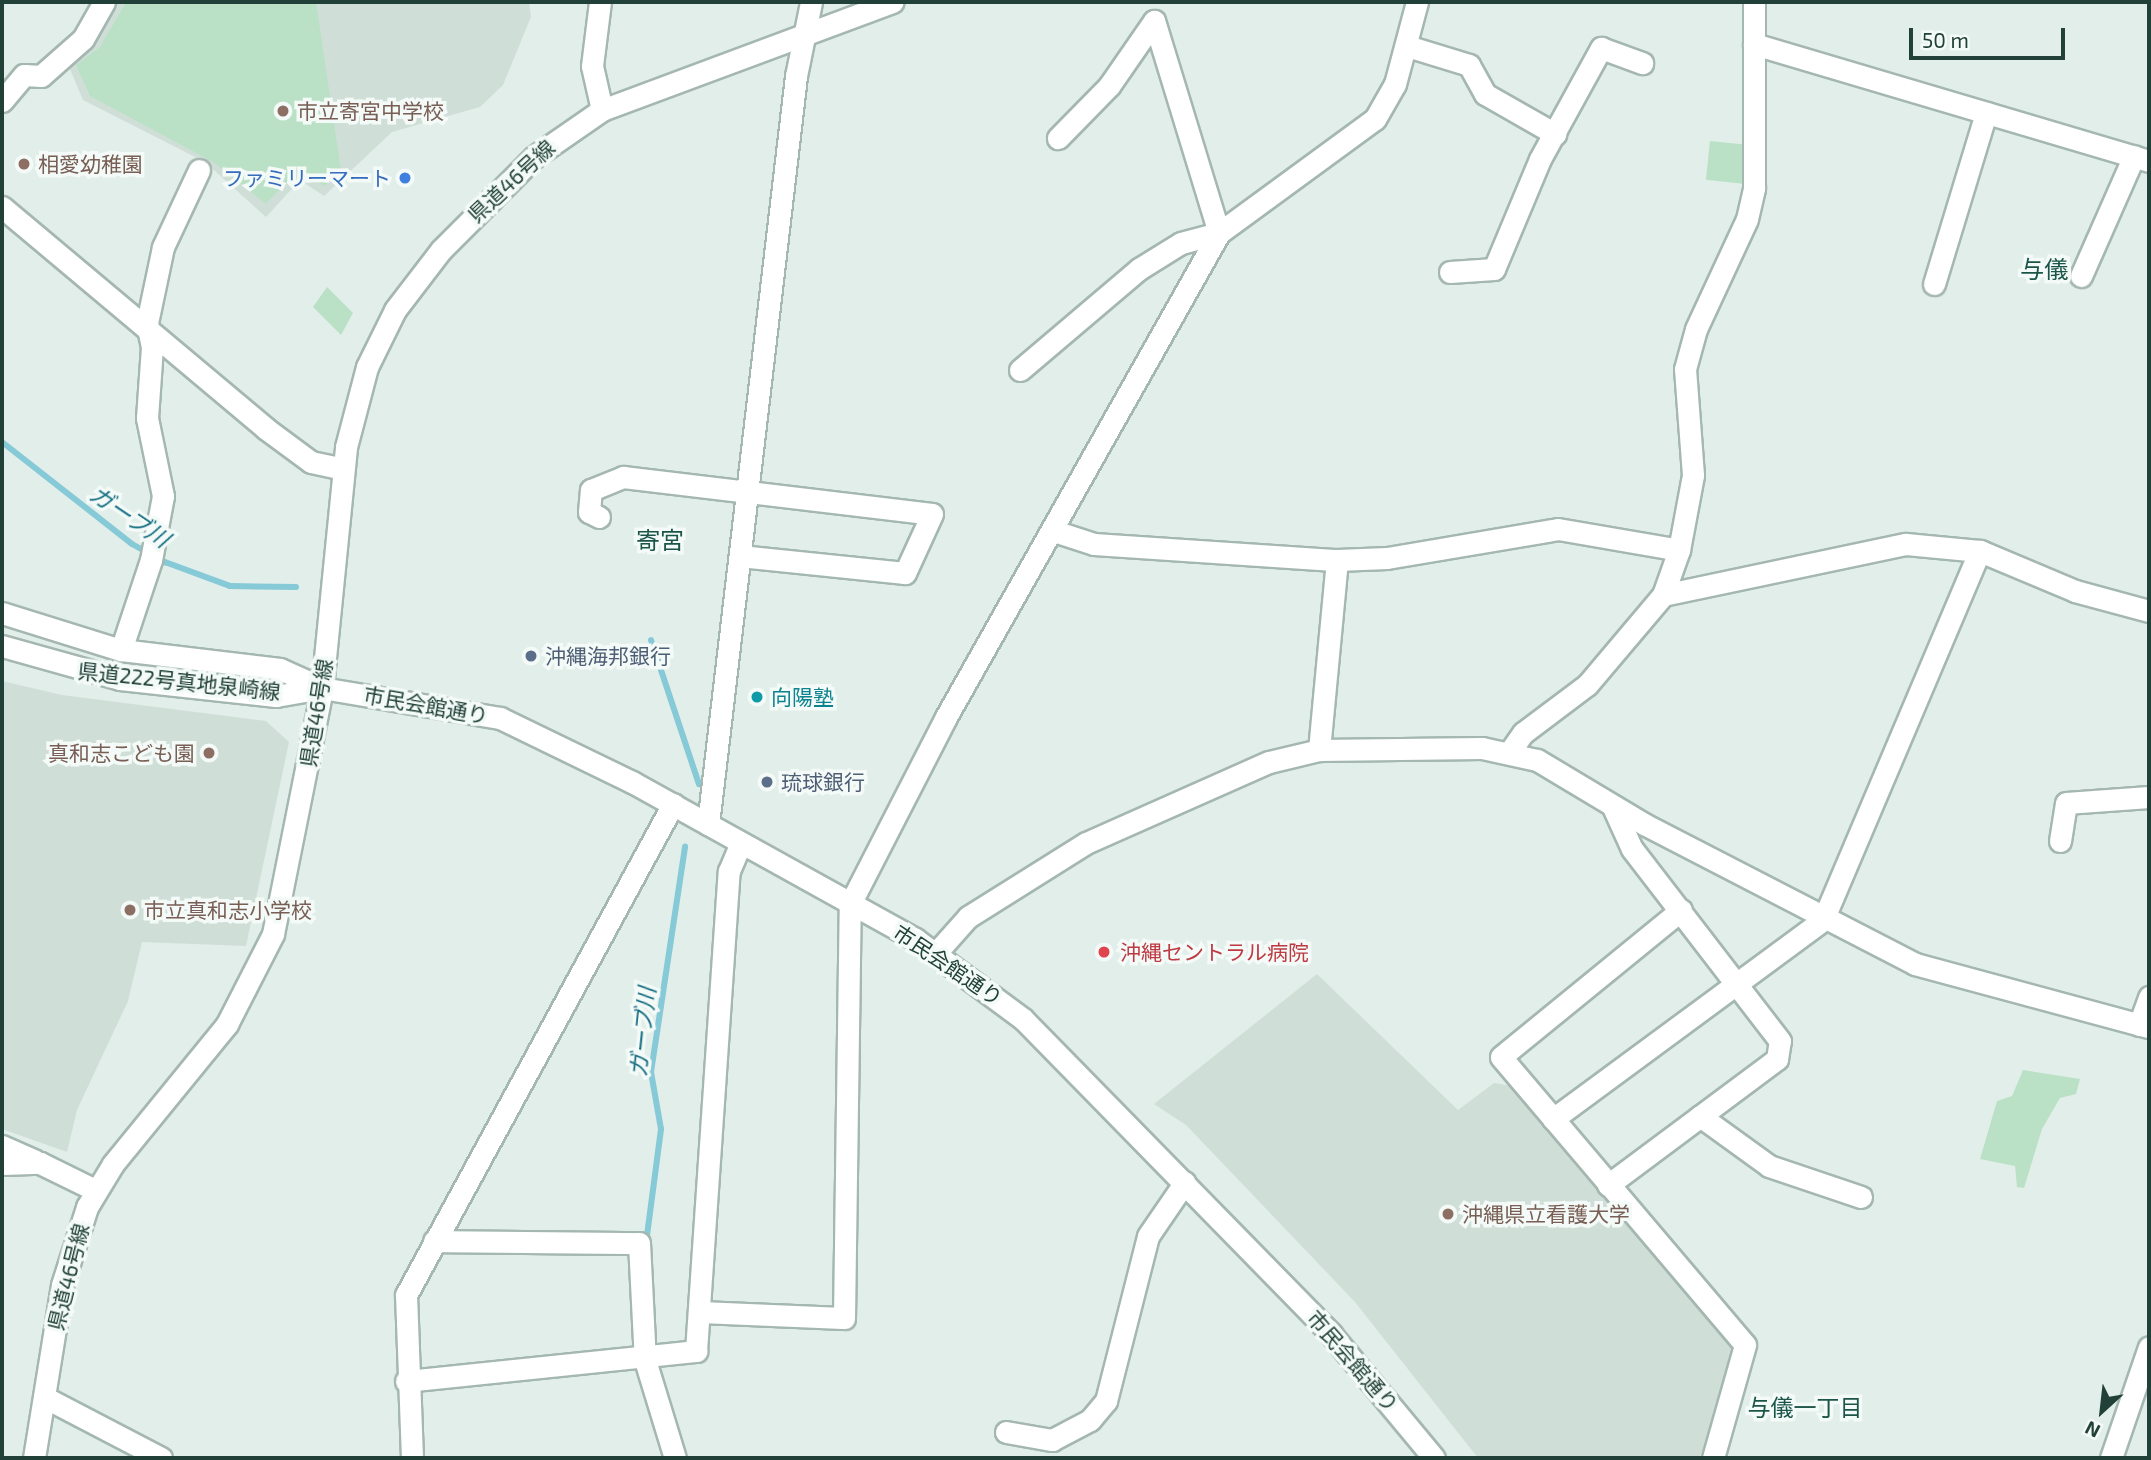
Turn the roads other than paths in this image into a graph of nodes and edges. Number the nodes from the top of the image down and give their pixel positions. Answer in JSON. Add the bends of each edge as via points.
{"nodes":[{"id":1,"x":600,"y":2,"type":"edge"},
{"id":2,"x":811,"y":2,"type":"edge"},
{"id":3,"x":893,"y":2,"type":"edge"},
{"id":4,"x":1417,"y":2,"type":"edge"},
{"id":5,"x":1754,"y":2,"type":"edge"},
{"id":6,"x":98,"y":4,"type":"edge"},
{"id":7,"x":805,"y":34,"type":"junction"},
{"id":8,"x":1754,"y":44,"type":"junction"},
{"id":9,"x":1407,"y":46,"type":"junction"},
{"id":10,"x":1642,"y":63,"type":"dead end"},
{"id":11,"x":2,"y":101,"type":"edge"},
{"id":12,"x":602,"y":110,"type":"junction"},
{"id":13,"x":1986,"y":113,"type":"junction"},
{"id":14,"x":1555,"y":134,"type":"junction"},
{"id":15,"x":1058,"y":138,"type":"dead end"},
{"id":16,"x":2142,"y":159,"type":"edge"},
{"id":17,"x":199,"y":170,"type":"dead end"},
{"id":18,"x":2,"y":207,"type":"edge"},
{"id":19,"x":1219,"y":233,"type":"junction"},
{"id":20,"x":1450,"y":272,"type":"dead end"},
{"id":21,"x":2081,"y":276,"type":"dead end"},
{"id":22,"x":1934,"y":284,"type":"dead end"},
{"id":23,"x":148,"y":335,"type":"junction"},
{"id":24,"x":1020,"y":370,"type":"dead end"},
{"id":25,"x":343,"y":468,"type":"junction"},
{"id":26,"x":746,"y":497,"type":"junction"},
{"id":27,"x":599,"y":517,"type":"dead end"},
{"id":28,"x":1054,"y":531,"type":"junction"},
{"id":29,"x":1679,"y":550,"type":"junction"},
{"id":30,"x":1980,"y":551,"type":"junction"},
{"id":31,"x":740,"y":556,"type":"junction"},
{"id":32,"x":1337,"y":560,"type":"junction"},
{"id":33,"x":1663,"y":595,"type":"junction"},
{"id":34,"x":2149,"y":611,"type":"edge"},
{"id":35,"x":2,"y":613,"type":"edge"},
{"id":36,"x":2,"y":646,"type":"edge"},
{"id":37,"x":121,"y":650,"type":"junction"},
{"id":38,"x":322,"y":688,"type":"junction"},
{"id":39,"x":1319,"y":750,"type":"junction"},
{"id":40,"x":1511,"y":750,"type":"junction"},
{"id":41,"x":2149,"y":797,"type":"edge"},
{"id":42,"x":673,"y":804,"type":"junction"},
{"id":43,"x":1612,"y":805,"type":"junction"},
{"id":44,"x":708,"y":824,"type":"junction"},
{"id":45,"x":2060,"y":841,"type":"dead end"},
{"id":46,"x":741,"y":843,"type":"junction"},
{"id":47,"x":850,"y":904,"type":"junction"},
{"id":48,"x":1681,"y":910,"type":"junction"},
{"id":49,"x":1823,"y":920,"type":"junction"},
{"id":50,"x":936,"y":953,"type":"junction"},
{"id":51,"x":1735,"y":980,"type":"junction"},
{"id":52,"x":2149,"y":997,"type":"edge"},
{"id":53,"x":2144,"y":1026,"type":"edge"},
{"id":54,"x":1700,"y":1116,"type":"junction"},
{"id":55,"x":1553,"y":1119,"type":"junction"},
{"id":56,"x":2,"y":1146,"type":"edge"},
{"id":57,"x":40,"y":1163,"type":"junction"},
{"id":58,"x":2,"y":1164,"type":"edge"},
{"id":59,"x":1185,"y":1182,"type":"junction"},
{"id":60,"x":1608,"y":1185,"type":"junction"},
{"id":61,"x":95,"y":1190,"type":"junction"},
{"id":62,"x":1861,"y":1197,"type":"dead end"},
{"id":63,"x":434,"y":1241,"type":"junction"},
{"id":64,"x":699,"y":1312,"type":"junction"},
{"id":65,"x":2149,"y":1347,"type":"edge"},
{"id":66,"x":645,"y":1360,"type":"junction"},
{"id":67,"x":406,"y":1381,"type":"junction"},
{"id":68,"x":44,"y":1397,"type":"junction"},
{"id":69,"x":1006,"y":1432,"type":"dead end"},
{"id":70,"x":34,"y":1458,"type":"edge"},
{"id":71,"x":161,"y":1458,"type":"edge"},
{"id":72,"x":412,"y":1458,"type":"edge"},
{"id":73,"x":675,"y":1458,"type":"edge"},
{"id":74,"x":1434,"y":1458,"type":"edge"},
{"id":75,"x":1713,"y":1458,"type":"edge"},
{"id":76,"x":2110,"y":1458,"type":"edge"}],
"edges":[{"from":1,"to":12,"type":"street","via":[[592,66]]},
{"from":2,"to":7,"type":"street"},
{"from":3,"to":7,"type":"street","name":"県道46号線"},
{"from":4,"to":9,"type":"street"},
{"from":5,"to":8,"type":"street"},
{"from":6,"to":11,"type":"street","via":[[83,39],[41,76],[24,75]]},
{"from":7,"to":12,"type":"street","name":"県道46号線"},
{"from":7,"to":26,"type":"street"},
{"from":8,"to":13,"type":"street"},
{"from":8,"to":29,"type":"street","via":[[1754,188],[1748,219],[1696,329],[1685,369],[1693,475]]},
{"from":9,"to":14,"type":"street","via":[[1469,65],[1485,94]]},
{"from":9,"to":19,"type":"street","via":[[1375,119]]},
{"from":10,"to":14,"type":"street","via":[[1601,48]]},
{"from":12,"to":25,"type":"street","name":"県道46号線","via":[[561,134],[500,188],[408,292],[367,367]]},
{"from":13,"to":16,"type":"street"},
{"from":13,"to":22,"type":"street"},
{"from":14,"to":20,"type":"street","via":[[1494,269]]},
{"from":15,"to":19,"type":"street","via":[[1109,86],[1154,21]]},
{"from":16,"to":21,"type":"street"},
{"from":17,"to":23,"type":"street","via":[[163,247]]},
{"from":18,"to":23,"type":"street"},
{"from":19,"to":24,"type":"street","via":[[1181,243],[1139,269]]},
{"from":19,"to":28,"type":"street","via":[[1152,344]]},
{"from":23,"to":25,"type":"street","via":[[311,462]]},
{"from":23,"to":37,"type":"street","via":[[147,418],[163,496],[153,553]]},
{"from":25,"to":38,"type":"street","name":"県道46号線"},
{"from":26,"to":27,"type":"street","via":[[624,477],[591,490],[589,512]]},
{"from":26,"to":31,"type":"street"},
{"from":26,"to":31,"type":"street","via":[[932,514],[905,573]]},
{"from":28,"to":32,"type":"street","via":[[1094,544]]},
{"from":28,"to":47,"type":"street","via":[[946,717]]},
{"from":29,"to":32,"type":"street","via":[[1558,529],[1387,558]]},
{"from":29,"to":33,"type":"street"},
{"from":30,"to":33,"type":"street","via":[[1882,545]]},
{"from":30,"to":34,"type":"street","via":[[2075,591]]},
{"from":30,"to":49,"type":"street"},
{"from":31,"to":44,"type":"street"},
{"from":32,"to":39,"type":"street"},
{"from":33,"to":40,"type":"street","via":[[1587,685],[1523,733]]},
{"from":35,"to":37,"type":"street","name":"県道222号真地泉崎線"},
{"from":36,"to":38,"type":"street","name":"県道222号真地泉崎線","via":[[120,679],[276,696]]},
{"from":37,"to":38,"type":"street","name":"県道222号真地泉崎線","via":[[280,668]]},
{"from":38,"to":42,"type":"street","name":"市民会館通り","via":[[500,718]]},
{"from":38,"to":61,"type":"street","name":"県道46号線","via":[[266,954],[227,1024]]},
{"from":39,"to":40,"type":"street"},
{"from":39,"to":50,"type":"street","via":[[1177,799],[1086,843],[968,917]]},
{"from":40,"to":43,"type":"street"},
{"from":41,"to":45,"type":"street","via":[[2066,803]]},
{"from":42,"to":44,"type":"street","name":"市民会館通り"},
{"from":42,"to":63,"type":"street"},
{"from":43,"to":48,"type":"street","via":[[1632,849]]},
{"from":43,"to":49,"type":"street"},
{"from":44,"to":46,"type":"street","name":"市民会館通り"},
{"from":46,"to":47,"type":"street","name":"市民会館通り"},
{"from":46,"to":64,"type":"street","via":[[729,871]]},
{"from":47,"to":50,"type":"street","name":"市民会館通り"},
{"from":47,"to":64,"type":"street","via":[[844,1318]]},
{"from":48,"to":51,"type":"street"},
{"from":48,"to":55,"type":"street","via":[[1501,1057]]},
{"from":49,"to":51,"type":"street"},
{"from":49,"to":53,"type":"street","via":[[1915,964]]},
{"from":50,"to":59,"type":"street","name":"市民会館通り","via":[[1023,1019]]},
{"from":51,"to":54,"type":"street","via":[[1780,1041],[1777,1059]]},
{"from":51,"to":55,"type":"street"},
{"from":52,"to":53,"type":"street"},
{"from":54,"to":60,"type":"street"},
{"from":54,"to":62,"type":"street","via":[[1769,1166]]},
{"from":55,"to":60,"type":"street"},
{"from":56,"to":57,"type":"street"},
{"from":57,"to":58,"type":"street"},
{"from":57,"to":61,"type":"street"},
{"from":59,"to":69,"type":"street","via":[[1148,1236],[1105,1401],[1090,1420],[1052,1440]]},
{"from":59,"to":74,"type":"street","name":"市民会館通り","via":[[1331,1334]]},
{"from":60,"to":75,"type":"street","via":[[1745,1345]]},
{"from":61,"to":68,"type":"street","name":"県道46号線","via":[[68,1261]]},
{"from":63,"to":66,"type":"street","via":[[639,1243]]},
{"from":63,"to":67,"type":"street","via":[[406,1295]]},
{"from":64,"to":66,"type":"street","via":[[695,1351]]},
{"from":65,"to":76,"type":"street"},
{"from":66,"to":67,"type":"street"},
{"from":66,"to":73,"type":"street"},
{"from":67,"to":72,"type":"street"},
{"from":68,"to":70,"type":"street","name":"県道46号線"},
{"from":68,"to":71,"type":"street"}]}
